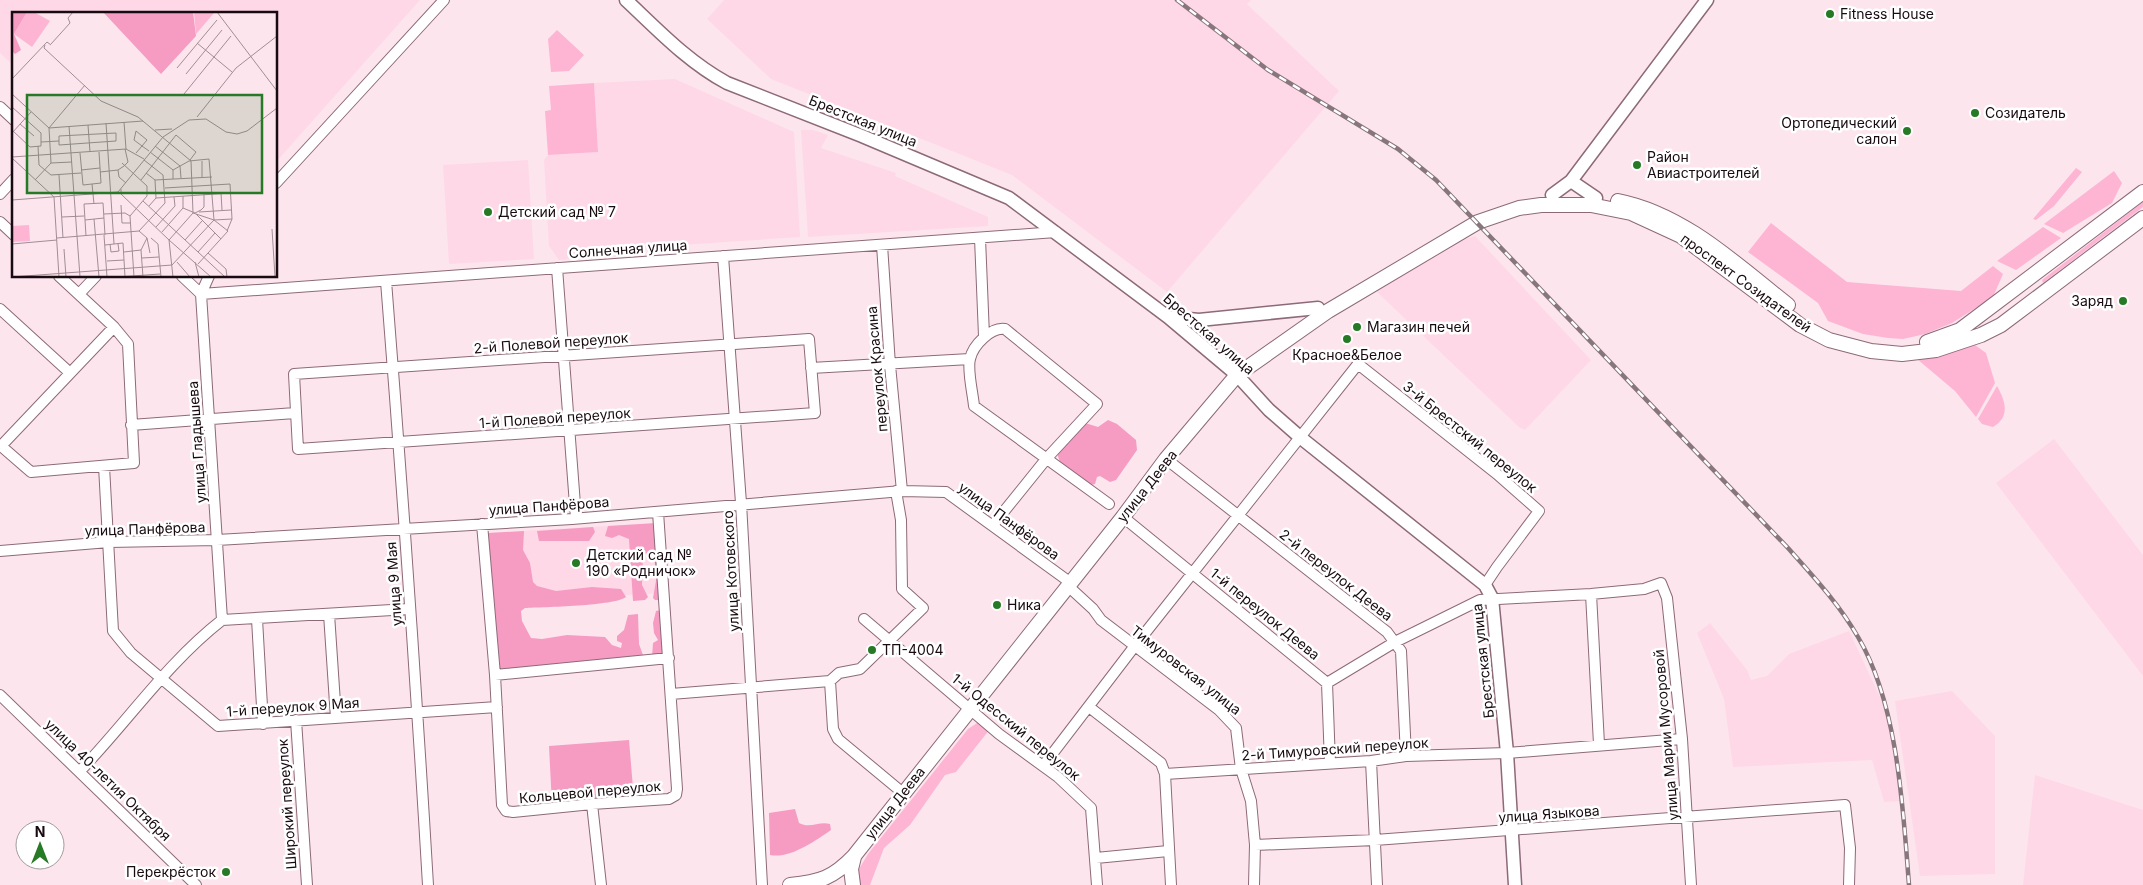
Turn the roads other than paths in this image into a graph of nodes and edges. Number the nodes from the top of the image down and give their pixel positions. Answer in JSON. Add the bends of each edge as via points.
{"nodes":[{"id":1,"x":444,"y":0,"type":"edge"},
{"id":2,"x":626,"y":0,"type":"edge"},
{"id":3,"x":1707,"y":0,"type":"edge"},
{"id":4,"x":0,"y":107,"type":"edge"},
{"id":5,"x":12,"y":118,"type":"edge"},
{"id":6,"x":12,"y":181,"type":"edge"},
{"id":7,"x":278,"y":181,"type":"edge"},
{"id":8,"x":1571,"y":181,"type":"junction"},
{"id":9,"x":2143,"y":192,"type":"edge"},
{"id":10,"x":0,"y":194,"type":"edge"},
{"id":11,"x":1552,"y":195,"type":"junction"},
{"id":12,"x":1596,"y":198,"type":"junction"},
{"id":13,"x":1519,"y":208,"type":"joint"},
{"id":14,"x":2143,"y":218,"type":"edge"},
{"id":15,"x":0,"y":222,"type":"edge"},
{"id":16,"x":1056,"y":232,"type":"junction"},
{"id":17,"x":12,"y":233,"type":"edge"},
{"id":18,"x":980,"y":238,"type":"junction"},
{"id":19,"x":882,"y":245,"type":"junction"},
{"id":20,"x":724,"y":256,"type":"junction"},
{"id":21,"x":557,"y":268,"type":"junction"},
{"id":22,"x":2038,"y":272,"type":"junction"},
{"id":23,"x":61,"y":278,"type":"edge"},
{"id":24,"x":94,"y":278,"type":"edge"},
{"id":25,"x":184,"y":278,"type":"edge"},
{"id":26,"x":208,"y":278,"type":"edge"},
{"id":27,"x":386,"y":281,"type":"junction"},
{"id":28,"x":2050,"y":288,"type":"junction"},
{"id":29,"x":79,"y":294,"type":"junction"},
{"id":30,"x":202,"y":294,"type":"junction"},
{"id":31,"x":1318,"y":308,"type":"junction"},
{"id":32,"x":0,"y":309,"type":"edge"},
{"id":33,"x":1168,"y":317,"type":"junction"},
{"id":34,"x":114,"y":326,"type":"junction"},
{"id":35,"x":984,"y":336,"type":"junction"},
{"id":36,"x":730,"y":345,"type":"junction"},
{"id":37,"x":565,"y":355,"type":"junction"},
{"id":38,"x":970,"y":359,"type":"junction"},
{"id":39,"x":890,"y":365,"type":"junction"},
{"id":40,"x":393,"y":368,"type":"junction"},
{"id":41,"x":811,"y":368,"type":"junction"},
{"id":42,"x":69,"y":372,"type":"junction"},
{"id":43,"x":1237,"y":375,"type":"junction"},
{"id":44,"x":295,"y":413,"type":"junction"},
{"id":45,"x":209,"y":419,"type":"junction"},
{"id":46,"x":735,"y":419,"type":"junction"},
{"id":47,"x":131,"y":425,"type":"junction"},
{"id":48,"x":570,"y":430,"type":"junction"},
{"id":49,"x":1301,"y":438,"type":"junction"},
{"id":50,"x":399,"y":443,"type":"junction"},
{"id":51,"x":0,"y":446,"type":"edge"},
{"id":52,"x":1046,"y":458,"type":"junction"},
{"id":53,"x":1166,"y":459,"type":"junction"},
{"id":54,"x":104,"y":466,"type":"junction"},
{"id":55,"x":899,"y":491,"type":"junction"},
{"id":56,"x":741,"y":503,"type":"junction"},
{"id":57,"x":1109,"y":504,"type":"dead end"},
{"id":58,"x":658,"y":512,"type":"junction"},
{"id":59,"x":1239,"y":516,"type":"junction"},
{"id":60,"x":1123,"y":517,"type":"junction"},
{"id":61,"x":576,"y":518,"type":"junction"},
{"id":62,"x":482,"y":524,"type":"junction"},
{"id":63,"x":994,"y":525,"type":"junction"},
{"id":64,"x":403,"y":528,"type":"junction"},
{"id":65,"x":217,"y":540,"type":"junction"},
{"id":66,"x":109,"y":542,"type":"junction"},
{"id":67,"x":0,"y":551,"type":"edge"},
{"id":68,"x":1193,"y":573,"type":"junction"},
{"id":69,"x":1069,"y":584,"type":"junction"},
{"id":70,"x":1485,"y":586,"type":"junction"},
{"id":71,"x":1592,"y":594,"type":"junction"},
{"id":72,"x":1492,"y":598,"type":"junction"},
{"id":73,"x":409,"y":610,"type":"junction"},
{"id":74,"x":329,"y":614,"type":"junction"},
{"id":75,"x":257,"y":619,"type":"junction"},
{"id":76,"x":864,"y":619,"type":"dead end"},
{"id":77,"x":222,"y":620,"type":"junction"},
{"id":78,"x":1395,"y":642,"type":"junction"},
{"id":79,"x":890,"y":643,"type":"junction"},
{"id":80,"x":1134,"y":647,"type":"junction"},
{"id":81,"x":669,"y":658,"type":"junction"},
{"id":82,"x":495,"y":675,"type":"junction"},
{"id":83,"x":160,"y":678,"type":"junction"},
{"id":84,"x":830,"y":681,"type":"junction"},
{"id":85,"x":1327,"y":683,"type":"junction"},
{"id":86,"x":751,"y":687,"type":"junction"},
{"id":87,"x":671,"y":694,"type":"junction"},
{"id":88,"x":0,"y":696,"type":"edge"},
{"id":89,"x":498,"y":707,"type":"junction"},
{"id":90,"x":1089,"y":707,"type":"junction"},
{"id":91,"x":971,"y":708,"type":"junction"},
{"id":92,"x":417,"y":711,"type":"junction"},
{"id":93,"x":336,"y":718,"type":"junction"},
{"id":94,"x":296,"y":720,"type":"junction"},
{"id":95,"x":263,"y":724,"type":"junction"},
{"id":96,"x":1682,"y":739,"type":"junction"},
{"id":97,"x":1599,"y":744,"type":"junction"},
{"id":98,"x":1506,"y":753,"type":"junction"},
{"id":99,"x":1406,"y":756,"type":"junction"},
{"id":100,"x":1371,"y":762,"type":"junction"},
{"id":101,"x":1330,"y":763,"type":"junction"},
{"id":102,"x":1043,"y":766,"type":"junction"},
{"id":103,"x":1241,"y":769,"type":"junction"},
{"id":104,"x":80,"y":771,"type":"junction"},
{"id":105,"x":1165,"y":774,"type":"junction"},
{"id":106,"x":903,"y":794,"type":"junction"},
{"id":107,"x":592,"y":804,"type":"junction"},
{"id":108,"x":1687,"y":817,"type":"junction"},
{"id":109,"x":1511,"y":831,"type":"junction"},
{"id":110,"x":1374,"y":840,"type":"junction"},
{"id":111,"x":1256,"y":845,"type":"junction"},
{"id":112,"x":1168,"y":851,"type":"junction"},
{"id":113,"x":854,"y":856,"type":"junction"},
{"id":114,"x":1096,"y":858,"type":"junction"},
{"id":115,"x":814,"y":883,"type":"junction"},
{"id":116,"x":196,"y":885,"type":"edge"},
{"id":117,"x":306,"y":885,"type":"edge"},
{"id":118,"x":428,"y":885,"type":"edge"},
{"id":119,"x":600,"y":885,"type":"edge"},
{"id":120,"x":762,"y":885,"type":"edge"},
{"id":121,"x":790,"y":885,"type":"edge"},
{"id":122,"x":832,"y":885,"type":"edge"},
{"id":123,"x":853,"y":885,"type":"edge"},
{"id":124,"x":1097,"y":885,"type":"edge"},
{"id":125,"x":1170,"y":885,"type":"edge"},
{"id":126,"x":1254,"y":885,"type":"edge"},
{"id":127,"x":1377,"y":885,"type":"edge"},
{"id":128,"x":1515,"y":885,"type":"edge"},
{"id":129,"x":1691,"y":885,"type":"edge"},
{"id":130,"x":1849,"y":885,"type":"edge"}],
"edges":[{"from":1,"to":7,"type":"street"},
{"from":2,"to":16,"type":"street","name":"Брестская улица","via":[[708,73],[744,91],[1009,198]]},
{"from":3,"to":8,"type":"street"},
{"from":4,"to":5,"type":"street"},
{"from":6,"to":10,"type":"street"},
{"from":8,"to":11,"type":"street"},
{"from":8,"to":12,"type":"street"},
{"from":9,"to":22,"type":"main road"},
{"from":11,"to":12,"type":"main road"},
{"from":11,"to":31,"type":"main road","via":[[1512,200],[1477,214]]},
{"from":12,"to":22,"type":"main road","via":[[1640,206],[1670,219],[1708,243],[1806,319],[1821,328],[1869,343],[1898,346],[1938,340],[1960,330]]},
{"from":13,"to":28,"type":"main road","name":"проспект Созидателей","via":[[1591,205],[1643,217],[1681,236],[1800,325],[1836,342],[1883,354],[1936,350],[1981,335],[2001,326]]},
{"from":13,"to":43,"type":"main road","name":"улица Деева","via":[[1478,222],[1446,239],[1328,311]]},
{"from":14,"to":28,"type":"main road","name":"проспект Созидателей"},
{"from":15,"to":17,"type":"street"},
{"from":16,"to":18,"type":"street","name":"Солнечная улица"},
{"from":16,"to":33,"type":"street","name":"Брестская улица"},
{"from":18,"to":19,"type":"street","name":"Солнечная улица"},
{"from":18,"to":35,"type":"street"},
{"from":19,"to":20,"type":"street","name":"Солнечная улица"},
{"from":19,"to":39,"type":"street","name":"переулок Красина"},
{"from":20,"to":21,"type":"street","name":"Солнечная улица"},
{"from":20,"to":36,"type":"street","name":"улица Котовского"},
{"from":21,"to":27,"type":"street","name":"Солнечная улица"},
{"from":21,"to":37,"type":"street"},
{"from":22,"to":28,"type":"main road","via":[[2035,282],[2038,287]]},
{"from":23,"to":29,"type":"street"},
{"from":24,"to":29,"type":"street"},
{"from":25,"to":30,"type":"street"},
{"from":26,"to":30,"type":"street"},
{"from":27,"to":30,"type":"street","name":"Солнечная улица"},
{"from":27,"to":40,"type":"street","name":"улица 9 Мая"},
{"from":29,"to":34,"type":"street"},
{"from":30,"to":45,"type":"street","name":"улица Гладышева"},
{"from":31,"to":33,"type":"street","via":[[1199,320]]},
{"from":31,"to":43,"type":"main road","via":[[1253,354]]},
{"from":32,"to":42,"type":"street"},
{"from":33,"to":43,"type":"street","name":"Брестская улица"},
{"from":34,"to":42,"type":"street"},
{"from":34,"to":47,"type":"street","via":[[128,344]]},
{"from":35,"to":38,"type":"street"},
{"from":35,"to":52,"type":"street","via":[[998,328],[1005,329],[1097,404]]},
{"from":36,"to":37,"type":"street","name":"2-й Полевой переулок"},
{"from":36,"to":41,"type":"street","name":"2-й Полевой переулок","via":[[809,339]]},
{"from":36,"to":46,"type":"street","name":"улица Котовского"},
{"from":37,"to":40,"type":"street","name":"2-й Полевой переулок"},
{"from":37,"to":48,"type":"street"},
{"from":38,"to":39,"type":"street"},
{"from":38,"to":52,"type":"street","via":[[974,406]]},
{"from":39,"to":41,"type":"street"},
{"from":39,"to":55,"type":"street","name":"переулок Красина"},
{"from":40,"to":44,"type":"street","name":"2-й Полевой переулок","via":[[294,374]]},
{"from":40,"to":50,"type":"street","name":"улица 9 Мая"},
{"from":41,"to":46,"type":"street","name":"1-й Полевой переулок","via":[[815,413]]},
{"from":42,"to":51,"type":"street"},
{"from":43,"to":49,"type":"street","name":"Брестская улица"},
{"from":43,"to":53,"type":"main road","name":"улица Деева"},
{"from":44,"to":45,"type":"street"},
{"from":44,"to":50,"type":"street","name":"1-й Полевой переулок","via":[[298,449]]},
{"from":45,"to":47,"type":"street"},
{"from":45,"to":65,"type":"street","name":"улица Гладышева"},
{"from":46,"to":48,"type":"street","name":"1-й Полевой переулок"},
{"from":46,"to":56,"type":"street","name":"улица Котовского"},
{"from":47,"to":54,"type":"street","via":[[134,463]]},
{"from":48,"to":50,"type":"street","name":"1-й Полевой переулок"},
{"from":48,"to":61,"type":"street"},
{"from":49,"to":59,"type":"street"},
{"from":49,"to":70,"type":"street","name":"Брестская улица"},
{"from":49,"to":70,"type":"street","name":"3-й Брестский переулок","via":[[1358,364],[1497,474],[1538,511]]},
{"from":50,"to":64,"type":"street","name":"улица 9 Мая"},
{"from":51,"to":54,"type":"street","via":[[31,472]]},
{"from":52,"to":57,"type":"street"},
{"from":52,"to":63,"type":"street"},
{"from":53,"to":59,"type":"street","name":"2-й переулок Деева"},
{"from":53,"to":60,"type":"main road","name":"улица Деева"},
{"from":54,"to":66,"type":"street","name":"1-й переулок 9 Мая"},
{"from":55,"to":56,"type":"street","name":"улица Панфёрова"},
{"from":55,"to":63,"type":"street","name":"улица Панфёрова","via":[[946,492]]},
{"from":55,"to":79,"type":"street","name":"переулок Красина","via":[[902,589],[923,608]]},
{"from":56,"to":58,"type":"street","name":"улица Панфёрова"},
{"from":56,"to":86,"type":"street","name":"улица Котовского"},
{"from":58,"to":61,"type":"street","name":"улица Панфёрова"},
{"from":58,"to":81,"type":"street","name":"Кольцевой переулок"},
{"from":59,"to":68,"type":"street"},
{"from":59,"to":78,"type":"street","name":"2-й переулок Деева","via":[[1387,632]]},
{"from":60,"to":68,"type":"street","name":"1-й переулок Деева"},
{"from":60,"to":69,"type":"main road","name":"улица Деева"},
{"from":61,"to":62,"type":"street","name":"улица Панфёрова"},
{"from":62,"to":64,"type":"street","name":"улица Панфёрова"},
{"from":62,"to":82,"type":"street","name":"Кольцевой переулок"},
{"from":63,"to":69,"type":"street","name":"улица Панфёрова"},
{"from":64,"to":65,"type":"street","name":"улица Панфёрова"},
{"from":64,"to":73,"type":"street","name":"улица 9 Мая"},
{"from":65,"to":66,"type":"street","name":"улица Панфёрова"},
{"from":65,"to":77,"type":"street","name":"улица Гладышева"},
{"from":66,"to":67,"type":"street","name":"улица Панфёрова"},
{"from":66,"to":83,"type":"street","name":"1-й переулок 9 Мая","via":[[113,631],[131,653]]},
{"from":68,"to":80,"type":"street"},
{"from":68,"to":85,"type":"street","name":"1-й переулок Деева"},
{"from":69,"to":80,"type":"street","name":"Тимуровская улица","via":[[1101,620]]},
{"from":69,"to":91,"type":"main road","name":"улица Деева"},
{"from":70,"to":72,"type":"street","name":"Брестская улица"},
{"from":71,"to":72,"type":"street"},
{"from":71,"to":96,"type":"street","name":"улица Марии Мусоровой","via":[[1644,589],[1661,583],[1666,598]]},
{"from":71,"to":97,"type":"street"},
{"from":72,"to":78,"type":"street","via":[[1480,600]]},
{"from":72,"to":98,"type":"street","name":"Брестская улица"},
{"from":73,"to":74,"type":"street"},
{"from":73,"to":92,"type":"street","name":"улица 9 Мая"},
{"from":74,"to":75,"type":"street"},
{"from":74,"to":93,"type":"street"},
{"from":75,"to":77,"type":"street"},
{"from":75,"to":95,"type":"street"},
{"from":76,"to":79,"type":"street","name":"1-й Одесский переулок"},
{"from":77,"to":83,"type":"street"},
{"from":78,"to":85,"type":"street"},
{"from":78,"to":99,"type":"street","name":"2-й переулок Деева","via":[[1401,651]]},
{"from":79,"to":84,"type":"street","name":"переулок Красина","via":[[860,669],[840,673]]},
{"from":79,"to":91,"type":"street","name":"1-й Одесский переулок"},
{"from":80,"to":90,"type":"street"},
{"from":80,"to":103,"type":"street","name":"Тимуровская улица","via":[[1219,710],[1236,728]]},
{"from":81,"to":82,"type":"street"},
{"from":81,"to":87,"type":"street","name":"Кольцевой переулок"},
{"from":82,"to":89,"type":"street","name":"Кольцевой переулок"},
{"from":83,"to":95,"type":"street","name":"1-й переулок 9 Мая","via":[[218,726]]},
{"from":83,"to":104,"type":"street"},
{"from":84,"to":86,"type":"street"},
{"from":84,"to":106,"type":"street","via":[[833,729],[838,739]]},
{"from":85,"to":101,"type":"street"},
{"from":86,"to":87,"type":"street"},
{"from":86,"to":120,"type":"street","name":"улица Котовского"},
{"from":87,"to":107,"type":"street","name":"Кольцевой переулок","via":[[676,795],[669,799]]},
{"from":88,"to":104,"type":"street","name":"улица 40-летия Октября"},
{"from":89,"to":92,"type":"street","name":"1-й переулок 9 Мая"},
{"from":89,"to":107,"type":"street","name":"Кольцевой переулок","via":[[502,805],[506,811]]},
{"from":90,"to":102,"type":"street"},
{"from":90,"to":105,"type":"street","via":[[1161,763]]},
{"from":91,"to":102,"type":"street","name":"1-й Одесский переулок","via":[[999,734]]},
{"from":91,"to":106,"type":"main road","name":"улица Деева"},
{"from":92,"to":93,"type":"street","name":"1-й переулок 9 Мая"},
{"from":92,"to":118,"type":"street","name":"улица 9 Мая"},
{"from":93,"to":94,"type":"street","name":"1-й переулок 9 Мая"},
{"from":94,"to":95,"type":"street","name":"1-й переулок 9 Мая"},
{"from":94,"to":117,"type":"street","name":"Широкий переулок"},
{"from":96,"to":97,"type":"street","name":"2-й Тимуровский переулок"},
{"from":96,"to":108,"type":"street","name":"улица Марии Мусоровой"},
{"from":97,"to":98,"type":"street","name":"2-й Тимуровский переулок"},
{"from":98,"to":99,"type":"street","name":"2-й Тимуровский переулок"},
{"from":98,"to":109,"type":"street","name":"Брестская улица"},
{"from":99,"to":100,"type":"street","name":"2-й Тимуровский переулок"},
{"from":100,"to":101,"type":"street","name":"2-й Тимуровский переулок"},
{"from":100,"to":110,"type":"street"},
{"from":101,"to":103,"type":"street","name":"2-й Тимуровский переулок"},
{"from":102,"to":114,"type":"street","name":"1-й Одесский переулок","via":[[1091,808]]},
{"from":103,"to":105,"type":"street","name":"2-й Тимуровский переулок"},
{"from":103,"to":111,"type":"street","name":"Тимуровская улица","via":[[1251,801]]},
{"from":104,"to":116,"type":"street","name":"улица 40-летия Октября"},
{"from":105,"to":112,"type":"street"},
{"from":106,"to":113,"type":"main road","name":"улица Деева"},
{"from":107,"to":119,"type":"street"},
{"from":108,"to":109,"type":"street","name":"улица Языкова"},
{"from":108,"to":129,"type":"street","name":"улица Марии Мусоровой"},
{"from":108,"to":130,"type":"street","name":"улица Языкова","via":[[1845,805],[1850,848]]},
{"from":109,"to":110,"type":"street","name":"улица Языкова"},
{"from":109,"to":128,"type":"street","name":"Брестская улица"},
{"from":110,"to":111,"type":"street","name":"улица Языкова"},
{"from":110,"to":127,"type":"street"},
{"from":111,"to":126,"type":"street","name":"Тимуровская улица"},
{"from":112,"to":114,"type":"street"},
{"from":112,"to":125,"type":"street"},
{"from":113,"to":115,"type":"main road","name":"улица Деева","via":[[839,872]]},
{"from":113,"to":123,"type":"main road","via":[[851,869]]},
{"from":114,"to":124,"type":"street","name":"1-й Одесский переулок"},
{"from":115,"to":121,"type":"main road"},
{"from":115,"to":122,"type":"main road"}]}
